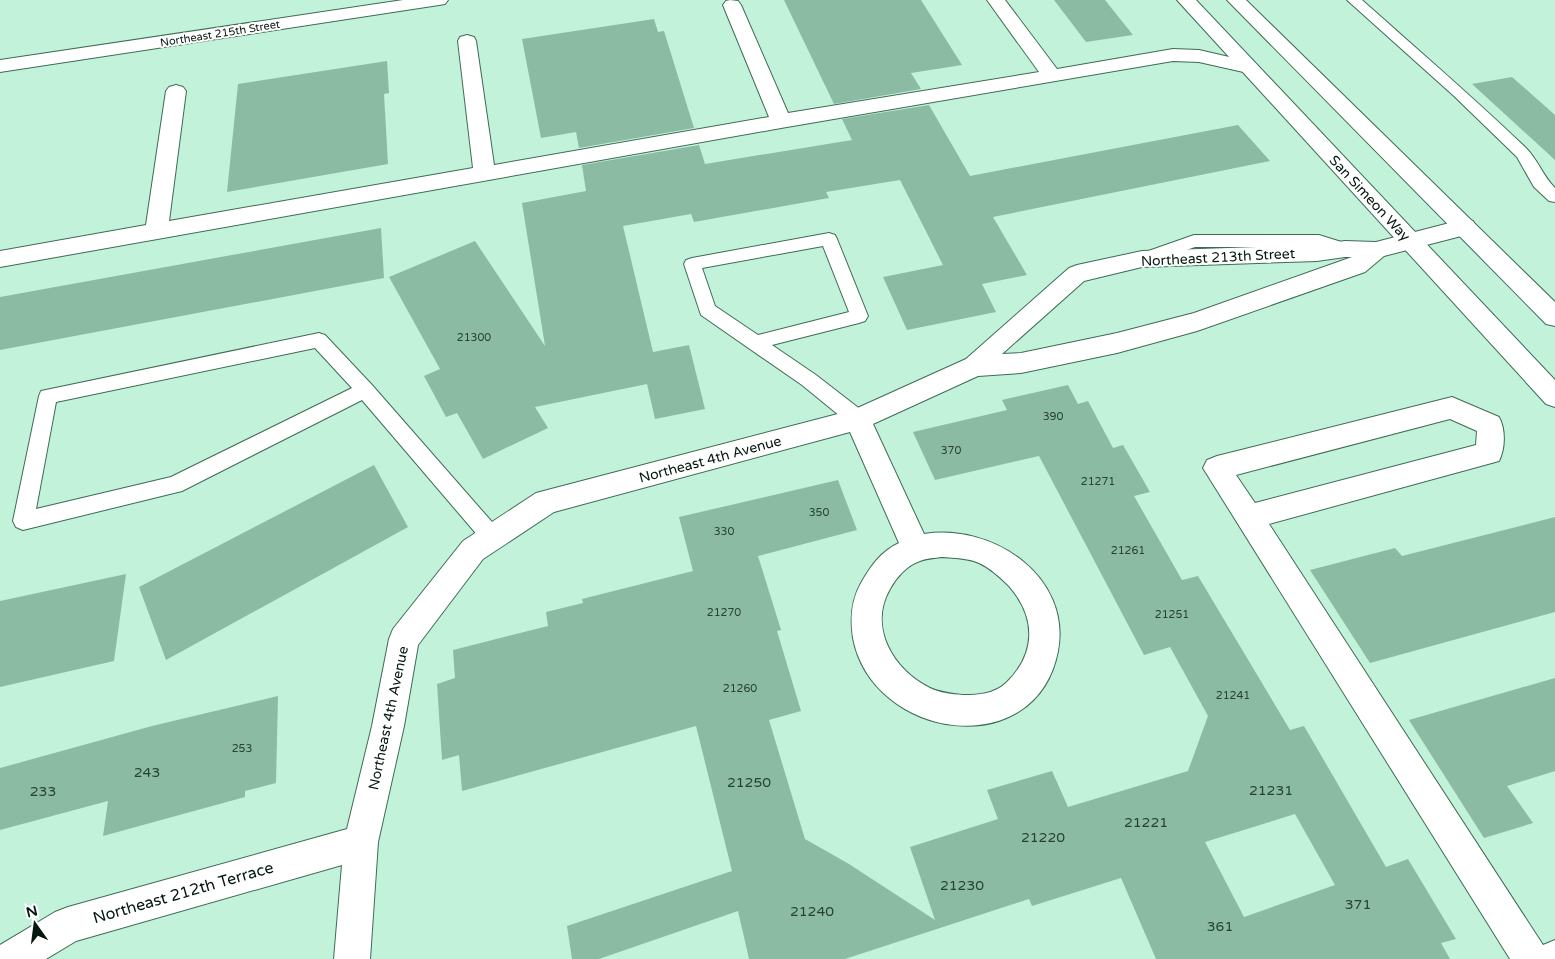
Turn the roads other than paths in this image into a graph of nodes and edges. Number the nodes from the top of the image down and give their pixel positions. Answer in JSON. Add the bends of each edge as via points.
{"nodes":[{"id":1,"x":439,"y":0,"type":"edge"},
{"id":2,"x":996,"y":0,"type":"edge"},
{"id":3,"x":1186,"y":0,"type":"edge"},
{"id":4,"x":1236,"y":0,"type":"edge"},
{"id":5,"x":1354,"y":0,"type":"edge"},
{"id":6,"x":732,"y":5,"type":"dead end"},
{"id":7,"x":467,"y":42,"type":"dead end"},
{"id":8,"x":0,"y":66,"type":"edge"},
{"id":9,"x":1248,"y":67,"type":"junction"},
{"id":10,"x":1052,"y":76,"type":"junction"},
{"id":11,"x":176,"y":91,"type":"dead end"},
{"id":12,"x":780,"y":120,"type":"junction"},
{"id":13,"x":484,"y":173,"type":"junction"},
{"id":14,"x":1555,"y":197,"type":"edge"},
{"id":15,"x":1464,"y":227,"type":"junction"},
{"id":16,"x":156,"y":231,"type":"junction"},
{"id":17,"x":1409,"y":240,"type":"junction"},
{"id":18,"x":1376,"y":250,"type":"junction"},
{"id":19,"x":0,"y":259,"type":"edge"},
{"id":20,"x":1555,"y":317,"type":"edge"},
{"id":21,"x":754,"y":343,"type":"junction"},
{"id":22,"x":975,"y":366,"type":"junction"},
{"id":23,"x":365,"y":390,"type":"junction"},
{"id":24,"x":1555,"y":397,"type":"edge"},
{"id":25,"x":858,"y":419,"type":"junction"},
{"id":26,"x":1248,"y":517,"type":"junction"},
{"id":27,"x":492,"y":537,"type":"junction"},
{"id":28,"x":916,"y":549,"type":"junction"},
{"id":29,"x":361,"y":842,"type":"junction"},
{"id":30,"x":12,"y":959,"type":"edge"},
{"id":31,"x":352,"y":959,"type":"edge"},
{"id":32,"x":1531,"y":959,"type":"edge"}],
"edges":[{"from":1,"to":8,"type":"street","name":"Northeast 215th Street"},
{"from":2,"to":10,"type":"street"},
{"from":3,"to":9,"type":"street","name":"San Simeon Way"},
{"from":4,"to":15,"type":"street"},
{"from":5,"to":14,"type":"lane","via":[[1523,154],[1540,183]]},
{"from":6,"to":12,"type":"street"},
{"from":7,"to":13,"type":"street"},
{"from":9,"to":10,"type":"street","via":[[1186,55],[1144,59]]},
{"from":9,"to":17,"type":"street","name":"San Simeon Way"},
{"from":10,"to":12,"type":"street"},
{"from":11,"to":16,"type":"street"},
{"from":12,"to":13,"type":"street"},
{"from":13,"to":16,"type":"street"},
{"from":15,"to":17,"type":"street","name":"Northeast 213th Street"},
{"from":15,"to":20,"type":"street"},
{"from":16,"to":19,"type":"street"},
{"from":17,"to":18,"type":"street","name":"Northeast 213th Street"},
{"from":17,"to":24,"type":"street","name":"San Simeon Way"},
{"from":18,"to":22,"type":"street","name":"Northeast 213th Street","via":[[1357,266],[1197,322],[1021,363]]},
{"from":18,"to":22,"type":"street","name":"Northeast 213th Street","via":[[1345,248],[1317,253],[1142,259],[1077,274]]},
{"from":21,"to":21,"type":"lane","via":[[859,316],[829,238],[692,264],[707,310]]},
{"from":21,"to":25,"type":"lane","via":[[809,380]]},
{"from":22,"to":25,"type":"street","name":"Northeast 213th Street"},
{"from":23,"to":23,"type":"lane","via":[[319,340],[48,396],[23,521],[175,485]]},
{"from":23,"to":27,"type":"lane"},
{"from":25,"to":27,"type":"street","name":"Northeast 4th Avenue","via":[[546,502]]},
{"from":25,"to":28,"type":"street"},
{"from":26,"to":26,"type":"street","via":[[1217,468],[1452,408],[1490,425],[1489,453]]},
{"from":26,"to":32,"type":"street"},
{"from":27,"to":29,"type":"street","name":"Northeast 4th Avenue","via":[[473,550],[404,639]]},
{"from":28,"to":28,"type":"street","via":[[893,562],[876,582],[866,607],[867,636],[878,664],[898,687],[926,705],[958,712],[989,710],[1016,696],[1035,675],[1045,650],[1044,623],[1035,597],[1018,574],[996,557],[970,546],[942,544]]},
{"from":29,"to":30,"type":"street","name":"Northeast 212th Terrace","via":[[68,925]]},
{"from":29,"to":31,"type":"street","name":"Northeast 4th Avenue"}]}
